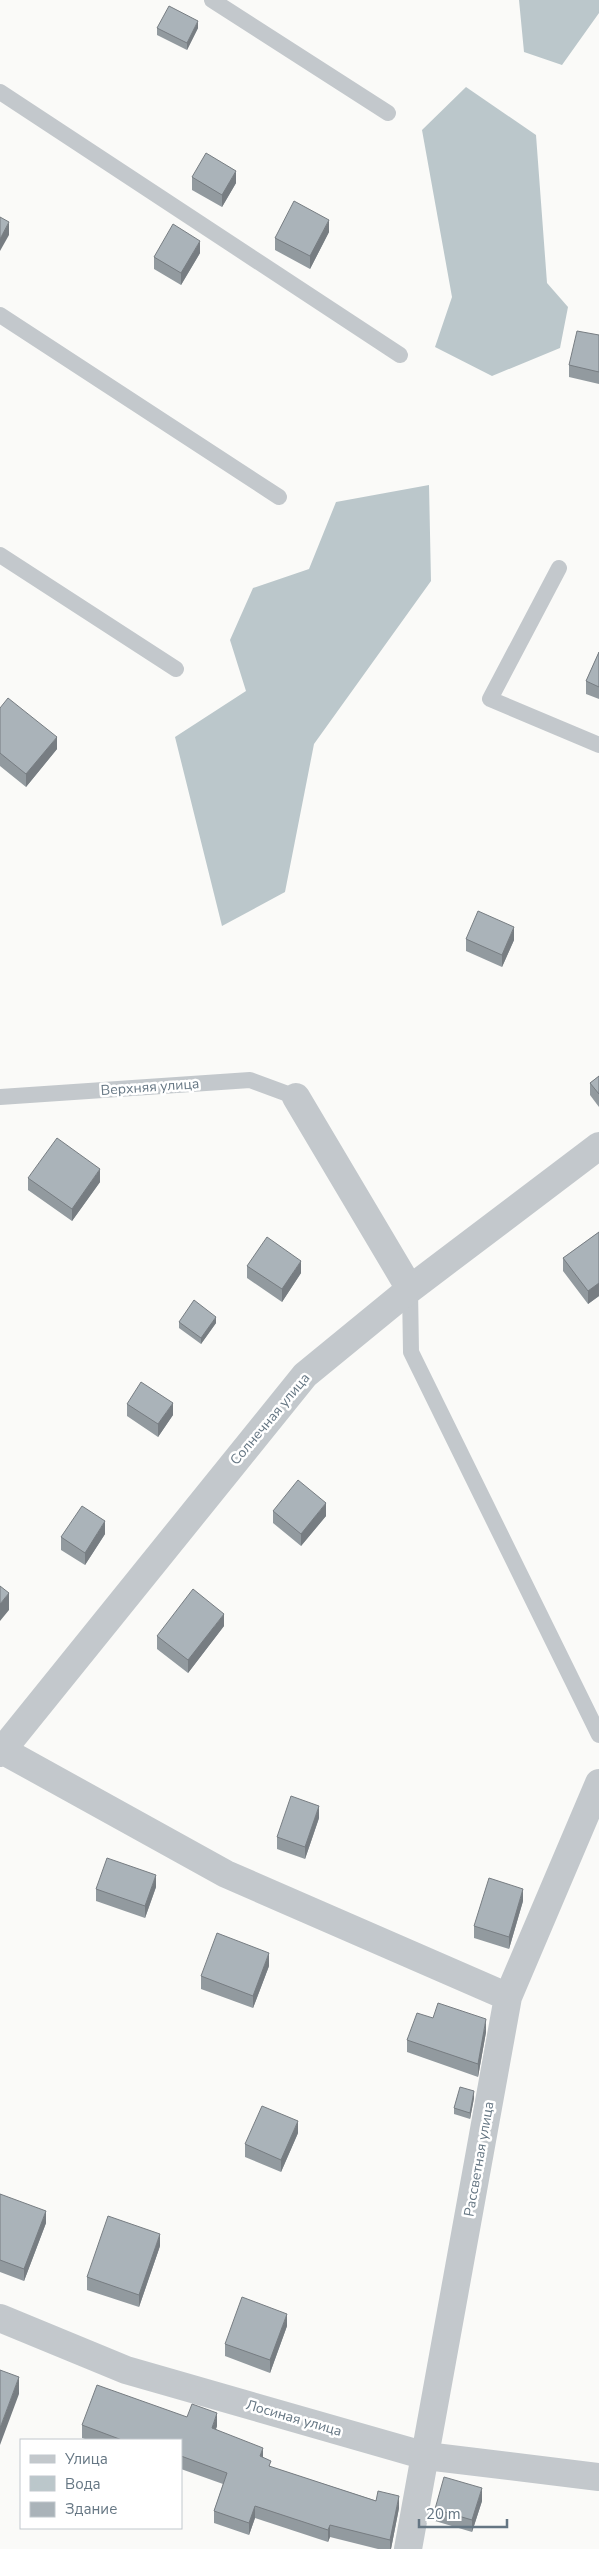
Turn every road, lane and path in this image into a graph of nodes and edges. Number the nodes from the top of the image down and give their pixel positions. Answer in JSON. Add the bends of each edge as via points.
{"nodes":[{"id":1,"x":212,"y":0,"type":"edge"},
{"id":2,"x":0,"y":92,"type":"edge"},
{"id":3,"x":388,"y":113,"type":"dead end"},
{"id":4,"x":0,"y":315,"type":"edge"},
{"id":5,"x":400,"y":355,"type":"dead end"},
{"id":6,"x":279,"y":497,"type":"dead end"},
{"id":7,"x":0,"y":554,"type":"edge"},
{"id":8,"x":559,"y":568,"type":"dead end"},
{"id":9,"x":176,"y":669,"type":"dead end"},
{"id":10,"x":599,"y":745,"type":"edge"},
{"id":11,"x":0,"y":1097,"type":"edge"},
{"id":12,"x":296,"y":1097,"type":"joint"},
{"id":13,"x":599,"y":1146,"type":"edge"},
{"id":14,"x":410,"y":1289,"type":"junction"},
{"id":15,"x":599,"y":1735,"type":"edge"},
{"id":16,"x":1,"y":1752,"type":"edge"},
{"id":17,"x":599,"y":1783,"type":"edge"},
{"id":18,"x":508,"y":1997,"type":"junction"},
{"id":19,"x":0,"y":2318,"type":"edge"},
{"id":20,"x":426,"y":2456,"type":"junction"},
{"id":21,"x":599,"y":2477,"type":"edge"},
{"id":22,"x":408,"y":2549,"type":"edge"}],
"edges":[{"from":1,"to":3,"type":"lane"},
{"from":2,"to":5,"type":"lane"},
{"from":4,"to":6,"type":"lane"},
{"from":7,"to":9,"type":"lane"},
{"from":8,"to":10,"type":"lane","via":[[490,698]]},
{"from":11,"to":12,"type":"lane","name":"Верхняя улица","via":[[250,1080]]},
{"from":12,"to":14,"type":"street"},
{"from":13,"to":14,"type":"street","name":"Солнечная улица"},
{"from":14,"to":15,"type":"lane","via":[[411,1352]]},
{"from":14,"to":16,"type":"street","name":"Солнечная улица","via":[[305,1375]]},
{"from":16,"to":18,"type":"street","via":[[226,1874]]},
{"from":17,"to":18,"type":"street","name":"Рассветная улица"},
{"from":18,"to":20,"type":"street","name":"Рассветная улица"},
{"from":19,"to":20,"type":"street","name":"Лосиная улица","via":[[126,2370]]},
{"from":20,"to":21,"type":"street","name":"Лосиная улица"},
{"from":20,"to":22,"type":"street","name":"Рассветная улица"}]}
